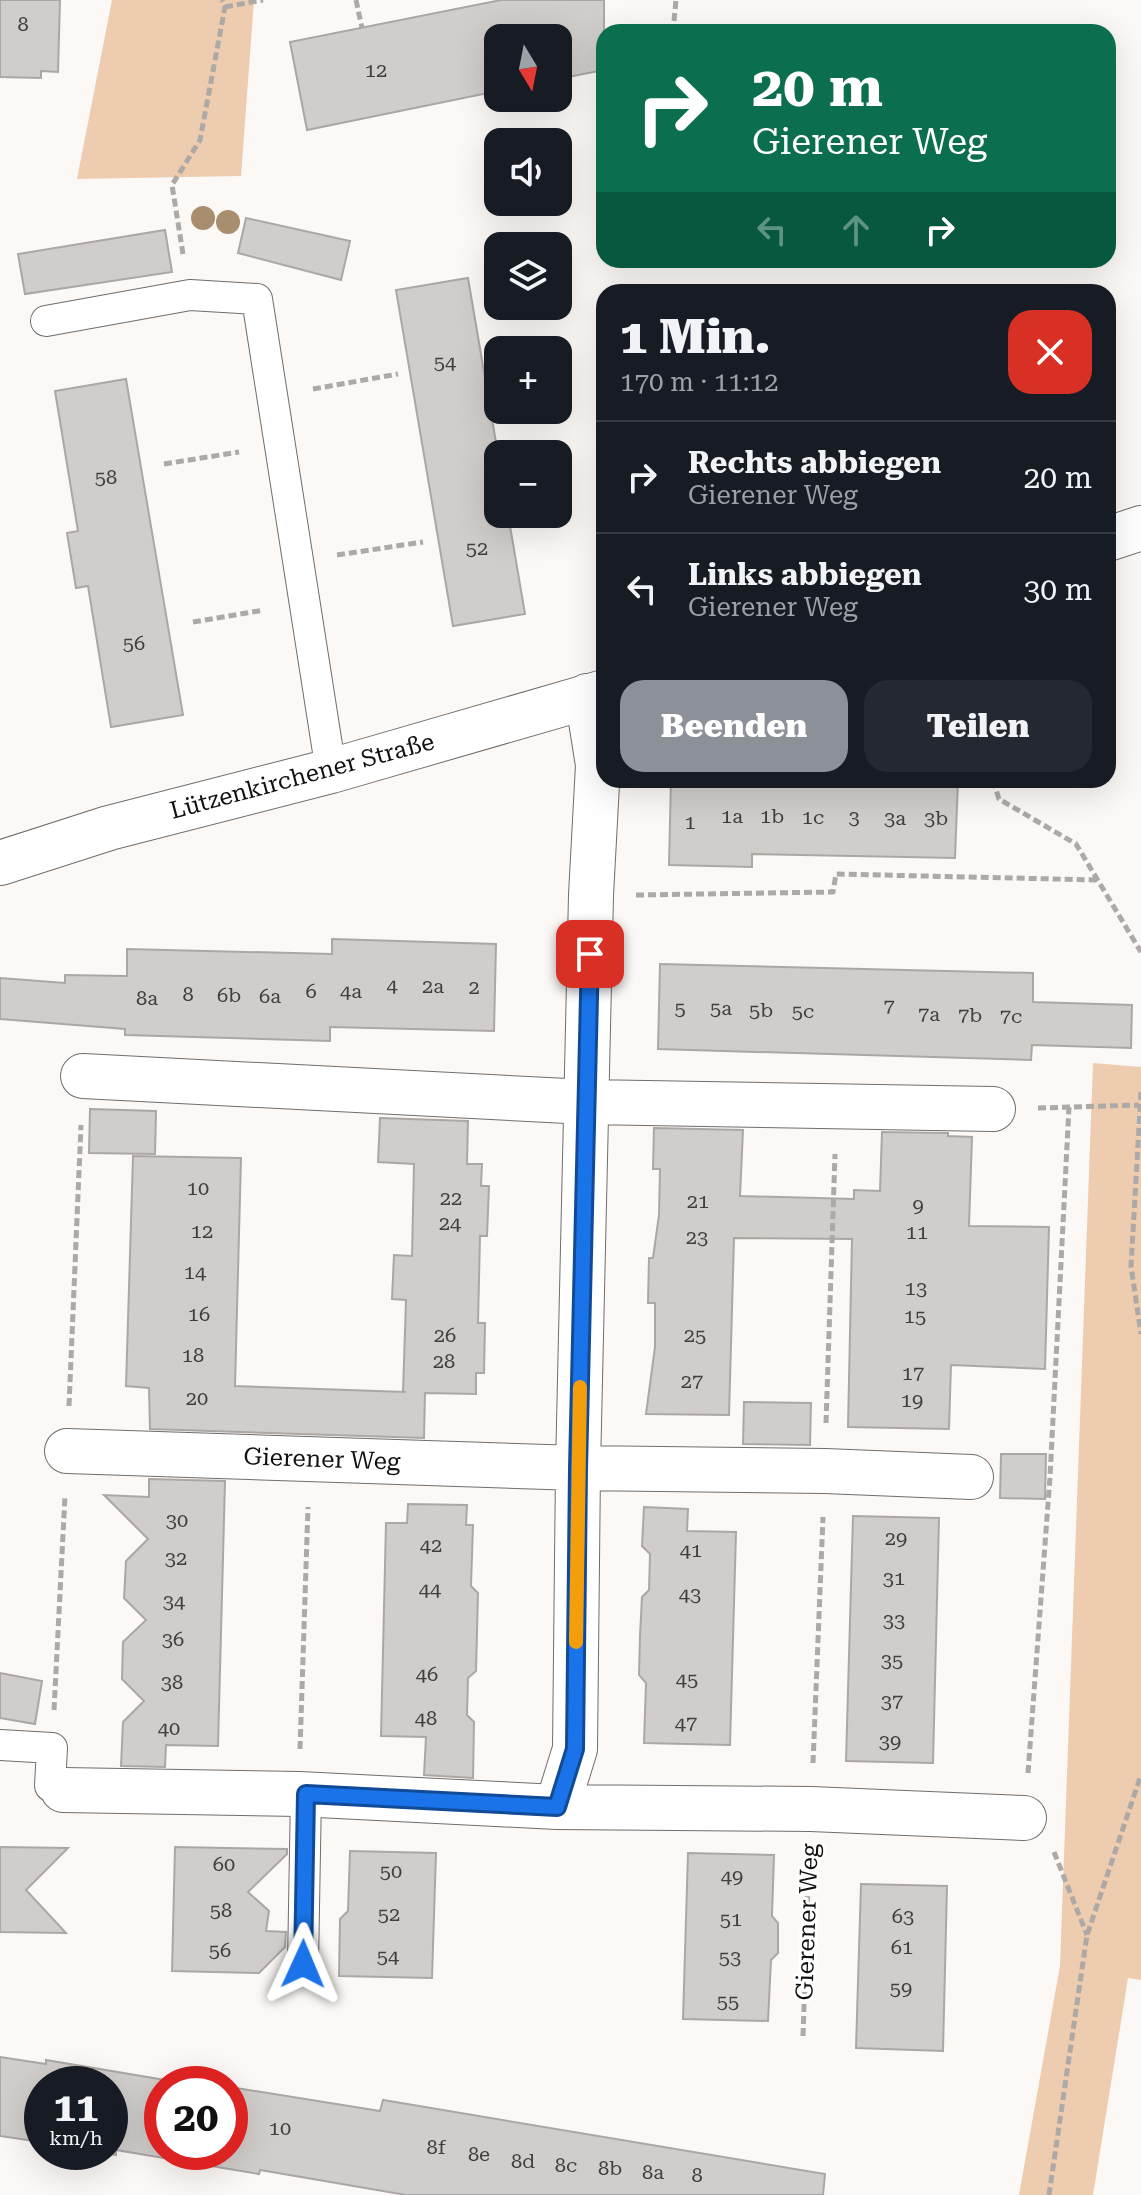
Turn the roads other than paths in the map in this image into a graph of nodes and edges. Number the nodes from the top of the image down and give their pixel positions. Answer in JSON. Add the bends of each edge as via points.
{"nodes":[{"id":1,"x":46,"y":321,"type":"dead end"},
{"id":2,"x":1141,"y":528,"type":"edge"},
{"id":3,"x":1116,"y":536,"type":"edge"},
{"id":4,"x":596,"y":694,"type":"edge"},
{"id":5,"x":331,"y":771,"type":"junction"},
{"id":6,"x":597,"y":788,"type":"edge"},
{"id":7,"x":0,"y":863,"type":"edge"},
{"id":8,"x":83,"y":1076,"type":"dead end"},
{"id":9,"x":587,"y":1102,"type":"junction"},
{"id":10,"x":993,"y":1109,"type":"road end"},
{"id":11,"x":67,"y":1451,"type":"dead end"},
{"id":12,"x":578,"y":1468,"type":"junction"},
{"id":13,"x":971,"y":1477,"type":"dead end"},
{"id":14,"x":0,"y":1745,"type":"edge"},
{"id":15,"x":63,"y":1790,"type":"joint"},
{"id":16,"x":303,"y":1794,"type":"junction"},
{"id":17,"x":557,"y":1807,"type":"junction"},
{"id":18,"x":1024,"y":1818,"type":"road end"},
{"id":19,"x":303,"y":1964,"type":"dead end"}],
"edges":[{"from":1,"to":5,"type":"lane","via":[[190,295],[257,299]]},
{"from":2,"to":3,"type":"street"},
{"from":4,"to":5,"type":"street","name":"Lützenkirchener Straße"},
{"from":5,"to":7,"type":"street","name":"Lützenkirchener Straße","via":[[109,828]]},
{"from":6,"to":9,"type":"street"},
{"from":8,"to":9,"type":"street"},
{"from":9,"to":10,"type":"street"},
{"from":9,"to":12,"type":"street"},
{"from":11,"to":12,"type":"street","name":"Gierener Weg"},
{"from":12,"to":13,"type":"street","name":"Gierener Weg"},
{"from":12,"to":17,"type":"street","via":[[575,1749]]},
{"from":14,"to":15,"type":"lane","via":[[52,1748],[50,1786]]},
{"from":15,"to":16,"type":"street","name":"Gierener Weg"},
{"from":16,"to":17,"type":"street","name":"Gierener Weg"},
{"from":16,"to":19,"type":"lane"},
{"from":17,"to":18,"type":"street","name":"Gierener Weg"}]}
